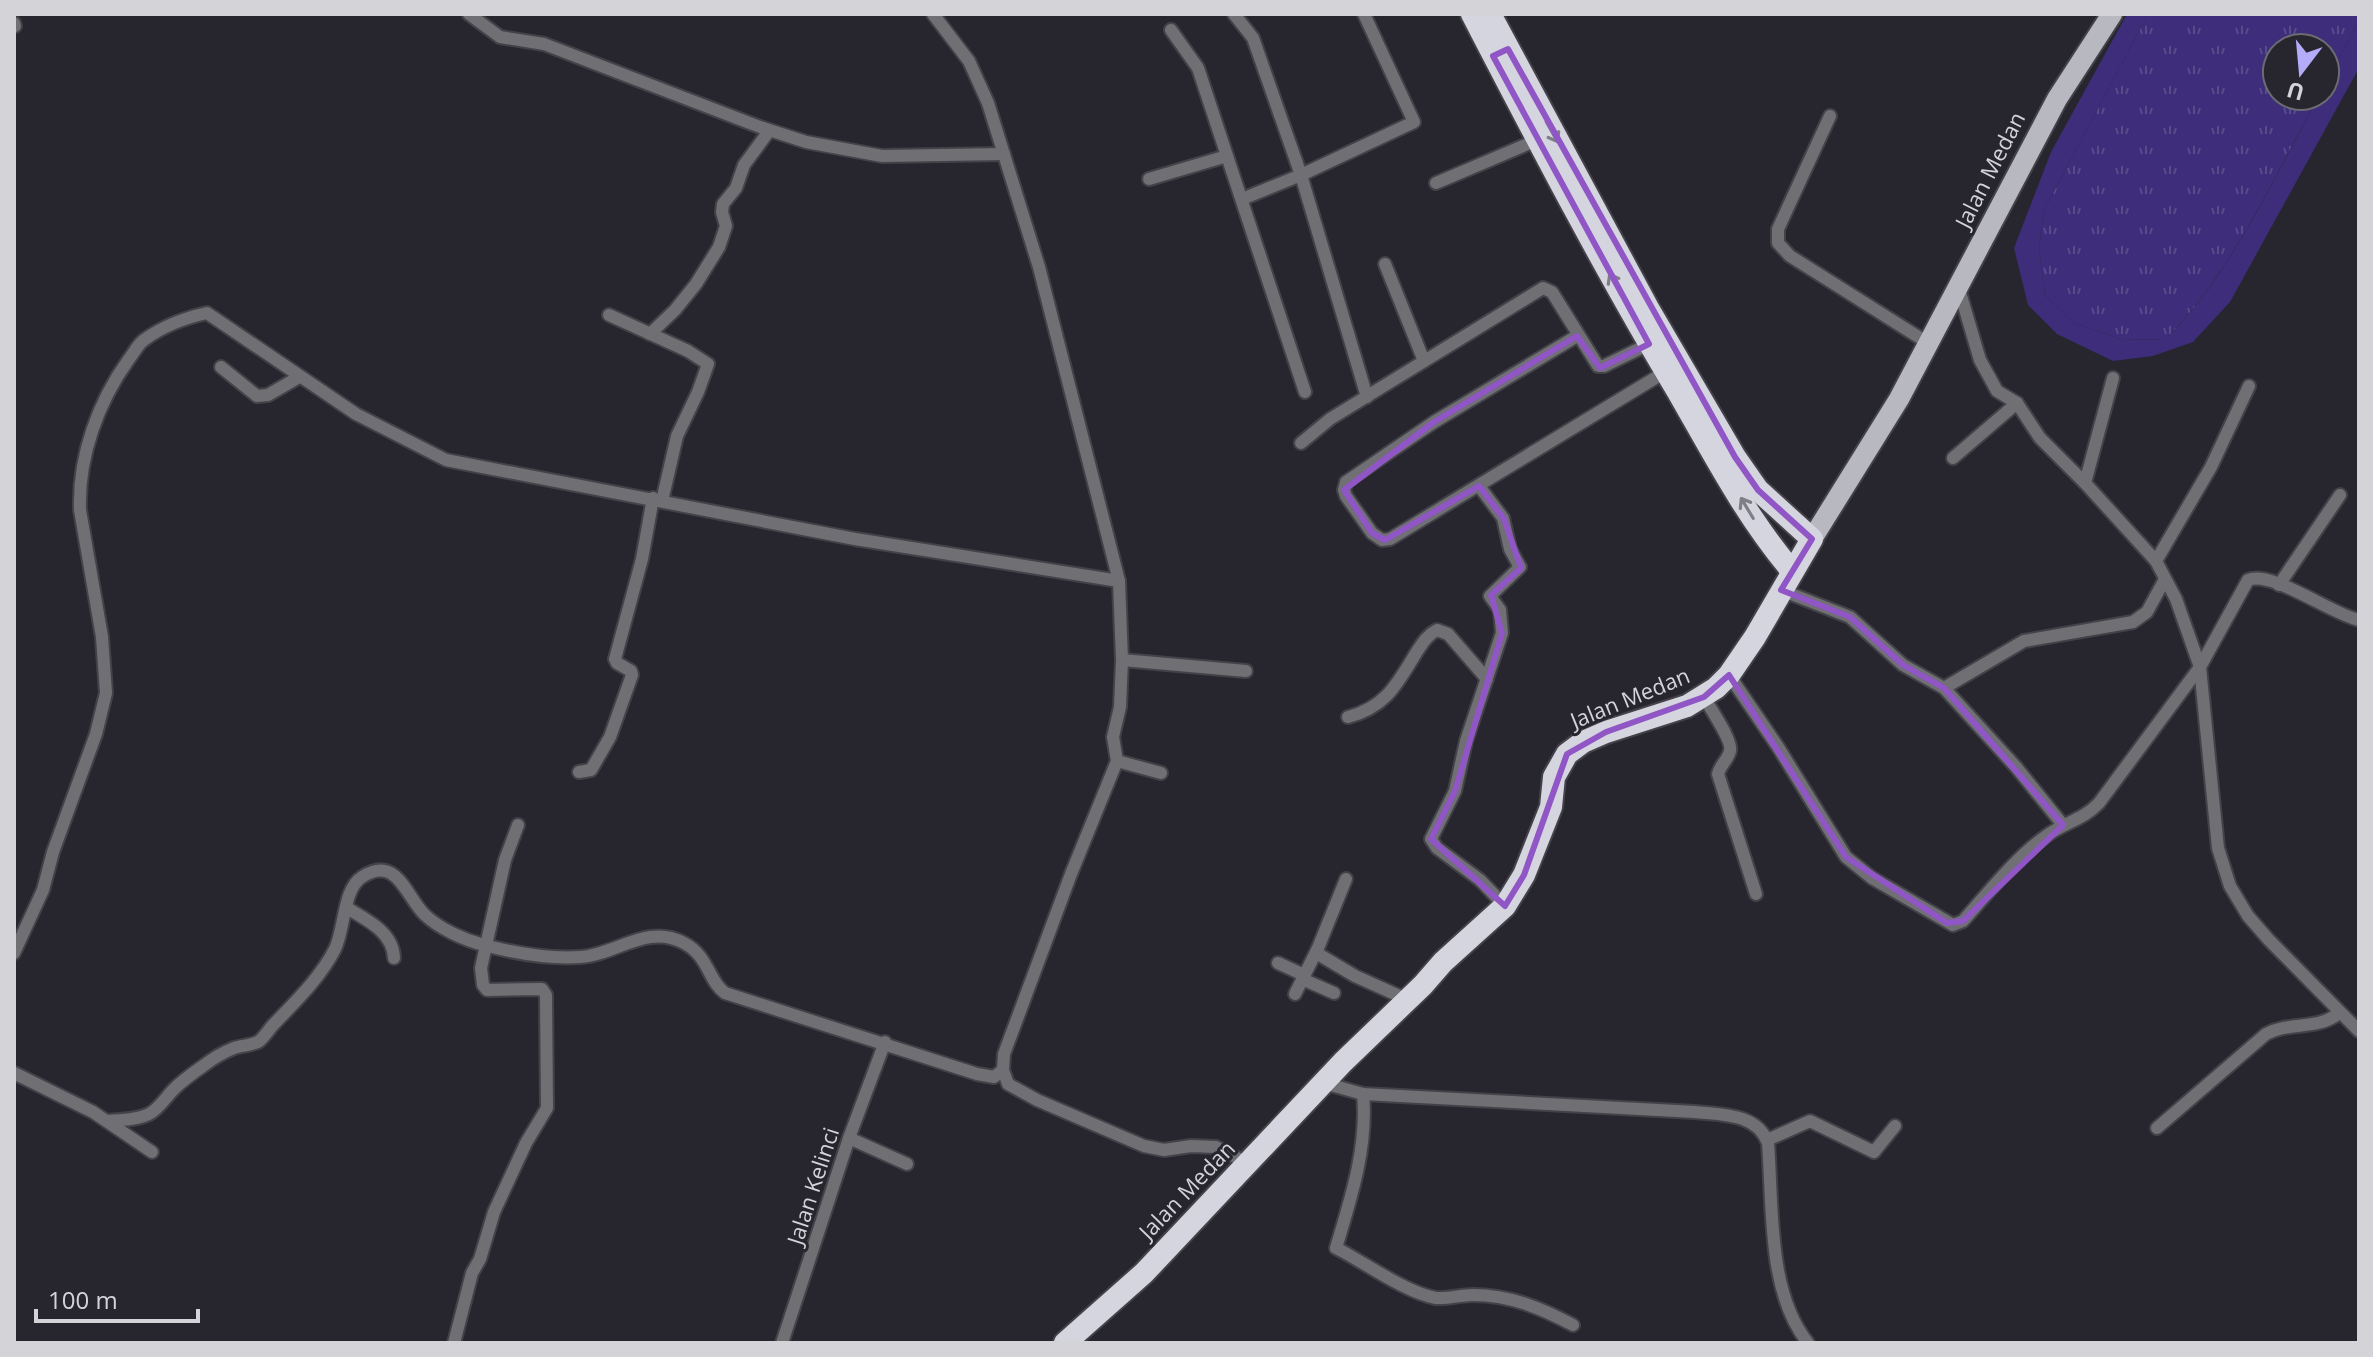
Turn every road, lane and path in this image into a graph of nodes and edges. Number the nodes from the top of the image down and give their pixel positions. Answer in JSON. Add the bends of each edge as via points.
{"nodes":[{"id":1,"x":469,"y":14,"type":"edge"},
{"id":2,"x":933,"y":14,"type":"edge"},
{"id":3,"x":1234,"y":14,"type":"edge"},
{"id":4,"x":1364,"y":14,"type":"edge"},
{"id":5,"x":1472,"y":14,"type":"edge"},
{"id":6,"x":1490,"y":14,"type":"edge"},
{"id":7,"x":2112,"y":14,"type":"edge"},
{"id":8,"x":1171,"y":30,"type":"dead end"},
{"id":9,"x":1500,"y":52,"type":"junction"},
{"id":10,"x":1830,"y":116,"type":"dead end"},
{"id":11,"x":769,"y":131,"type":"junction"},
{"id":12,"x":1537,"y":140,"type":"junction"},
{"id":13,"x":1004,"y":154,"type":"junction"},
{"id":14,"x":1227,"y":156,"type":"junction"},
{"id":15,"x":1301,"y":175,"type":"junction"},
{"id":16,"x":1149,"y":179,"type":"dead end"},
{"id":17,"x":1436,"y":183,"type":"dead end"},
{"id":18,"x":1242,"y":199,"type":"junction"},
{"id":19,"x":1385,"y":264,"type":"dead end"},
{"id":20,"x":1959,"y":289,"type":"junction"},
{"id":21,"x":609,"y":315,"type":"dead end"},
{"id":22,"x":650,"y":334,"type":"junction"},
{"id":23,"x":1577,"y":336,"type":"junction"},
{"id":24,"x":1928,"y":343,"type":"junction"},
{"id":25,"x":1649,"y":344,"type":"junction"},
{"id":26,"x":1424,"y":361,"type":"junction"},
{"id":27,"x":221,"y":367,"type":"dead end"},
{"id":28,"x":1665,"y":372,"type":"junction"},
{"id":29,"x":299,"y":377,"type":"junction"},
{"id":30,"x":2113,"y":378,"type":"dead end"},
{"id":31,"x":2249,"y":386,"type":"dead end"},
{"id":32,"x":1305,"y":392,"type":"dead end"},
{"id":33,"x":1367,"y":397,"type":"junction"},
{"id":34,"x":2017,"y":403,"type":"junction"},
{"id":35,"x":1301,"y":443,"type":"dead end"},
{"id":36,"x":1953,"y":458,"type":"dead end"},
{"id":37,"x":2085,"y":483,"type":"junction"},
{"id":38,"x":1479,"y":486,"type":"junction"},
{"id":39,"x":2340,"y":495,"type":"dead end"},
{"id":40,"x":658,"y":500,"type":"junction"},
{"id":41,"x":1812,"y":539,"type":"junction"},
{"id":42,"x":2156,"y":561,"type":"junction"},
{"id":43,"x":2165,"y":579,"type":"junction"},
{"id":44,"x":1787,"y":580,"type":"junction"},
{"id":45,"x":1119,"y":581,"type":"junction"},
{"id":46,"x":2279,"y":585,"type":"junction"},
{"id":47,"x":2359,"y":620,"type":"edge"},
{"id":48,"x":1122,"y":660,"type":"junction"},
{"id":49,"x":2200,"y":667,"type":"junction"},
{"id":50,"x":1246,"y":671,"type":"dead end"},
{"id":51,"x":1729,"y":675,"type":"junction"},
{"id":52,"x":1487,"y":679,"type":"junction"},
{"id":53,"x":1944,"y":688,"type":"junction"},
{"id":54,"x":1704,"y":697,"type":"junction"},
{"id":55,"x":1348,"y":717,"type":"dead end"},
{"id":56,"x":1117,"y":761,"type":"junction"},
{"id":57,"x":579,"y":772,"type":"dead end"},
{"id":58,"x":1161,"y":773,"type":"dead end"},
{"id":59,"x":518,"y":825,"type":"dead end"},
{"id":60,"x":2063,"y":825,"type":"junction"},
{"id":61,"x":1346,"y":879,"type":"dead end"},
{"id":62,"x":1756,"y":894,"type":"dead end"},
{"id":63,"x":1505,"y":906,"type":"junction"},
{"id":64,"x":347,"y":908,"type":"junction"},
{"id":65,"x":487,"y":946,"type":"junction"},
{"id":66,"x":1317,"y":950,"type":"junction"},
{"id":67,"x":14,"y":953,"type":"edge"},
{"id":68,"x":394,"y":958,"type":"dead end"},
{"id":69,"x":1278,"y":963,"type":"dead end"},
{"id":70,"x":1303,"y":977,"type":"junction"},
{"id":71,"x":1334,"y":993,"type":"dead end"},
{"id":72,"x":1295,"y":994,"type":"dead end"},
{"id":73,"x":1406,"y":999,"type":"junction"},
{"id":74,"x":2339,"y":1013,"type":"junction"},
{"id":75,"x":2359,"y":1031,"type":"edge"},
{"id":76,"x":885,"y":1042,"type":"junction"},
{"id":77,"x":1003,"y":1070,"type":"junction"},
{"id":78,"x":14,"y":1073,"type":"edge"},
{"id":79,"x":1324,"y":1083,"type":"junction"},
{"id":80,"x":1363,"y":1094,"type":"junction"},
{"id":81,"x":107,"y":1121,"type":"junction"},
{"id":82,"x":1895,"y":1126,"type":"dead end"},
{"id":83,"x":2157,"y":1128,"type":"dead end"},
{"id":84,"x":849,"y":1138,"type":"junction"},
{"id":85,"x":1767,"y":1140,"type":"junction"},
{"id":86,"x":152,"y":1152,"type":"dead end"},
{"id":87,"x":907,"y":1164,"type":"dead end"},
{"id":88,"x":1249,"y":1164,"type":"junction"},
{"id":89,"x":1573,"y":1325,"type":"dead end"},
{"id":90,"x":454,"y":1343,"type":"edge"},
{"id":91,"x":782,"y":1343,"type":"edge"},
{"id":92,"x":1065,"y":1343,"type":"edge"},
{"id":93,"x":1808,"y":1343,"type":"edge"}],
"edges":[{"from":1,"to":11,"type":"street","via":[[500,37],[544,44]]},
{"from":2,"to":13,"type":"street","via":[[969,61]]},
{"from":3,"to":15,"type":"street","via":[[1253,38]]},
{"from":4,"to":15,"type":"street","via":[[1414,122]]},
{"from":5,"to":9,"type":"highway"},
{"from":6,"to":9,"type":"highway"},
{"from":7,"to":20,"type":"main road","name":"Jalan Medan","via":[[2057,99]]},
{"from":8,"to":14,"type":"street","via":[[1198,68]]},
{"from":9,"to":12,"type":"highway"},
{"from":9,"to":41,"type":"highway","one_way":true,"via":[[1740,465],[1768,500]]},
{"from":10,"to":24,"type":"street","via":[[1778,229],[1778,243]]},
{"from":11,"to":13,"type":"street","via":[[882,156]]},
{"from":11,"to":22,"type":"street","via":[[723,204],[726,226],[719,247],[696,284]]},
{"from":12,"to":17,"type":"street"},
{"from":25,"to":12,"type":"highway","one_way":true},
{"from":13,"to":45,"type":"street","via":[[1039,267]]},
{"from":14,"to":16,"type":"street"},
{"from":14,"to":18,"type":"street"},
{"from":15,"to":18,"type":"street"},
{"from":15,"to":33,"type":"street"},
{"from":18,"to":32,"type":"street"},
{"from":19,"to":26,"type":"street"},
{"from":20,"to":24,"type":"main road","name":"Jalan Medan"},
{"from":20,"to":34,"type":"street","via":[[1985,371],[1997,391]]},
{"from":21,"to":22,"type":"street"},
{"from":22,"to":40,"type":"street","via":[[708,364],[677,436]]},
{"from":23,"to":25,"type":"street","via":[[1602,367]]},
{"from":23,"to":26,"type":"street","via":[[1552,292],[1543,288]]},
{"from":23,"to":38,"type":"street","via":[[1434,422],[1349,480],[1344,490],[1372,533],[1385,540]]},
{"from":24,"to":41,"type":"main road","name":"Jalan Medan","via":[[1880,432]]},
{"from":25,"to":28,"type":"highway"},
{"from":26,"to":33,"type":"street"},
{"from":27,"to":29,"type":"street","via":[[257,396]]},
{"from":28,"to":38,"type":"street"},
{"from":44,"to":28,"type":"highway","one_way":true},
{"from":29,"to":40,"type":"street","via":[[356,414],[446,460]]},
{"from":29,"to":67,"type":"street","via":[[207,313],[181,318],[143,341],[111,388],[87,450],[79,491],[106,693],[39,900]]},
{"from":30,"to":37,"type":"street"},
{"from":31,"to":42,"type":"street","via":[[2211,467]]},
{"from":33,"to":35,"type":"street"},
{"from":34,"to":36,"type":"street"},
{"from":34,"to":37,"type":"street","via":[[2040,438]]},
{"from":37,"to":42,"type":"street"},
{"from":38,"to":52,"type":"street","via":[[1502,516],[1520,567],[1490,596],[1500,610],[1503,630]]},
{"from":39,"to":46,"type":"street"},
{"from":40,"to":45,"type":"street","via":[[855,539]]},
{"from":40,"to":57,"type":"street","via":[[616,657],[631,677],[601,755],[591,770]]},
{"from":41,"to":44,"type":"highway","name":"Jalan Medan"},
{"from":42,"to":43,"type":"street"},
{"from":43,"to":49,"type":"street"},
{"from":43,"to":53,"type":"street","via":[[2147,612],[2133,622],[2024,641]]},
{"from":44,"to":51,"type":"highway","name":"Jalan Medan"},
{"from":44,"to":53,"type":"street","via":[[1847,615],[1903,665]]},
{"from":45,"to":48,"type":"street"},
{"from":46,"to":47,"type":"street"},
{"from":46,"to":49,"type":"street","via":[[2248,580]]},
{"from":48,"to":50,"type":"street"},
{"from":48,"to":56,"type":"street","via":[[1113,737]]},
{"from":49,"to":60,"type":"street","via":[[2099,803]]},
{"from":49,"to":74,"type":"street","via":[[2218,848],[2230,886],[2248,916]]},
{"from":51,"to":54,"type":"highway","name":"Jalan Medan"},
{"from":51,"to":60,"type":"street","via":[[1846,857],[1947,923],[1963,921],[2033,846]]},
{"from":52,"to":55,"type":"street","via":[[1448,634],[1434,630],[1383,701]]},
{"from":52,"to":63,"type":"street","via":[[1455,791],[1431,839]]},
{"from":53,"to":60,"type":"street"},
{"from":54,"to":62,"type":"street","via":[[1730,743],[1718,774]]},
{"from":54,"to":63,"type":"highway","name":"Jalan Medan","via":[[1606,732],[1567,754],[1554,777],[1551,807],[1524,875]]},
{"from":56,"to":58,"type":"street"},
{"from":56,"to":77,"type":"street","via":[[1004,1054]]},
{"from":59,"to":65,"type":"street"},
{"from":61,"to":66,"type":"street"},
{"from":63,"to":73,"type":"highway","name":"Jalan Medan"},
{"from":64,"to":65,"type":"street","via":[[359,879],[389,872],[433,922]]},
{"from":64,"to":68,"type":"street","via":[[378,927],[392,943]]},
{"from":64,"to":81,"type":"street","via":[[326,962],[259,1041],[206,1063],[152,1113]]},
{"from":65,"to":76,"type":"street","via":[[580,957],[644,937],[669,938],[697,953],[725,993]]},
{"from":65,"to":90,"type":"street","via":[[481,968],[487,990],[542,989],[546,995],[547,1108],[494,1212]]},
{"from":66,"to":70,"type":"street"},
{"from":66,"to":73,"type":"street","via":[[1355,976]]},
{"from":69,"to":70,"type":"street"},
{"from":70,"to":71,"type":"street"},
{"from":70,"to":72,"type":"street"},
{"from":73,"to":79,"type":"highway","name":"Jalan Medan"},
{"from":74,"to":75,"type":"street"},
{"from":74,"to":83,"type":"street","via":[[2320,1025],[2266,1034]]},
{"from":76,"to":77,"type":"street","via":[[977,1074],[994,1077]]},
{"from":76,"to":84,"type":"street","name":"Jalan Kelinci"},
{"from":77,"to":88,"type":"street","via":[[1008,1084],[1037,1100],[1144,1146],[1216,1147]]},
{"from":78,"to":81,"type":"street"},
{"from":79,"to":80,"type":"street"},
{"from":79,"to":88,"type":"highway","name":"Jalan Medan"},
{"from":80,"to":85,"type":"street","via":[[1695,1112],[1749,1121]]},
{"from":80,"to":89,"type":"street","via":[[1362,1152],[1336,1248],[1433,1297],[1504,1298]]},
{"from":81,"to":86,"type":"street"},
{"from":82,"to":85,"type":"street","via":[[1874,1152],[1810,1121]]},
{"from":84,"to":87,"type":"street"},
{"from":84,"to":91,"type":"street","name":"Jalan Kelinci"},
{"from":85,"to":93,"type":"street","via":[[1779,1283]]},
{"from":88,"to":92,"type":"highway","name":"Jalan Medan","via":[[1144,1273]]}]}
